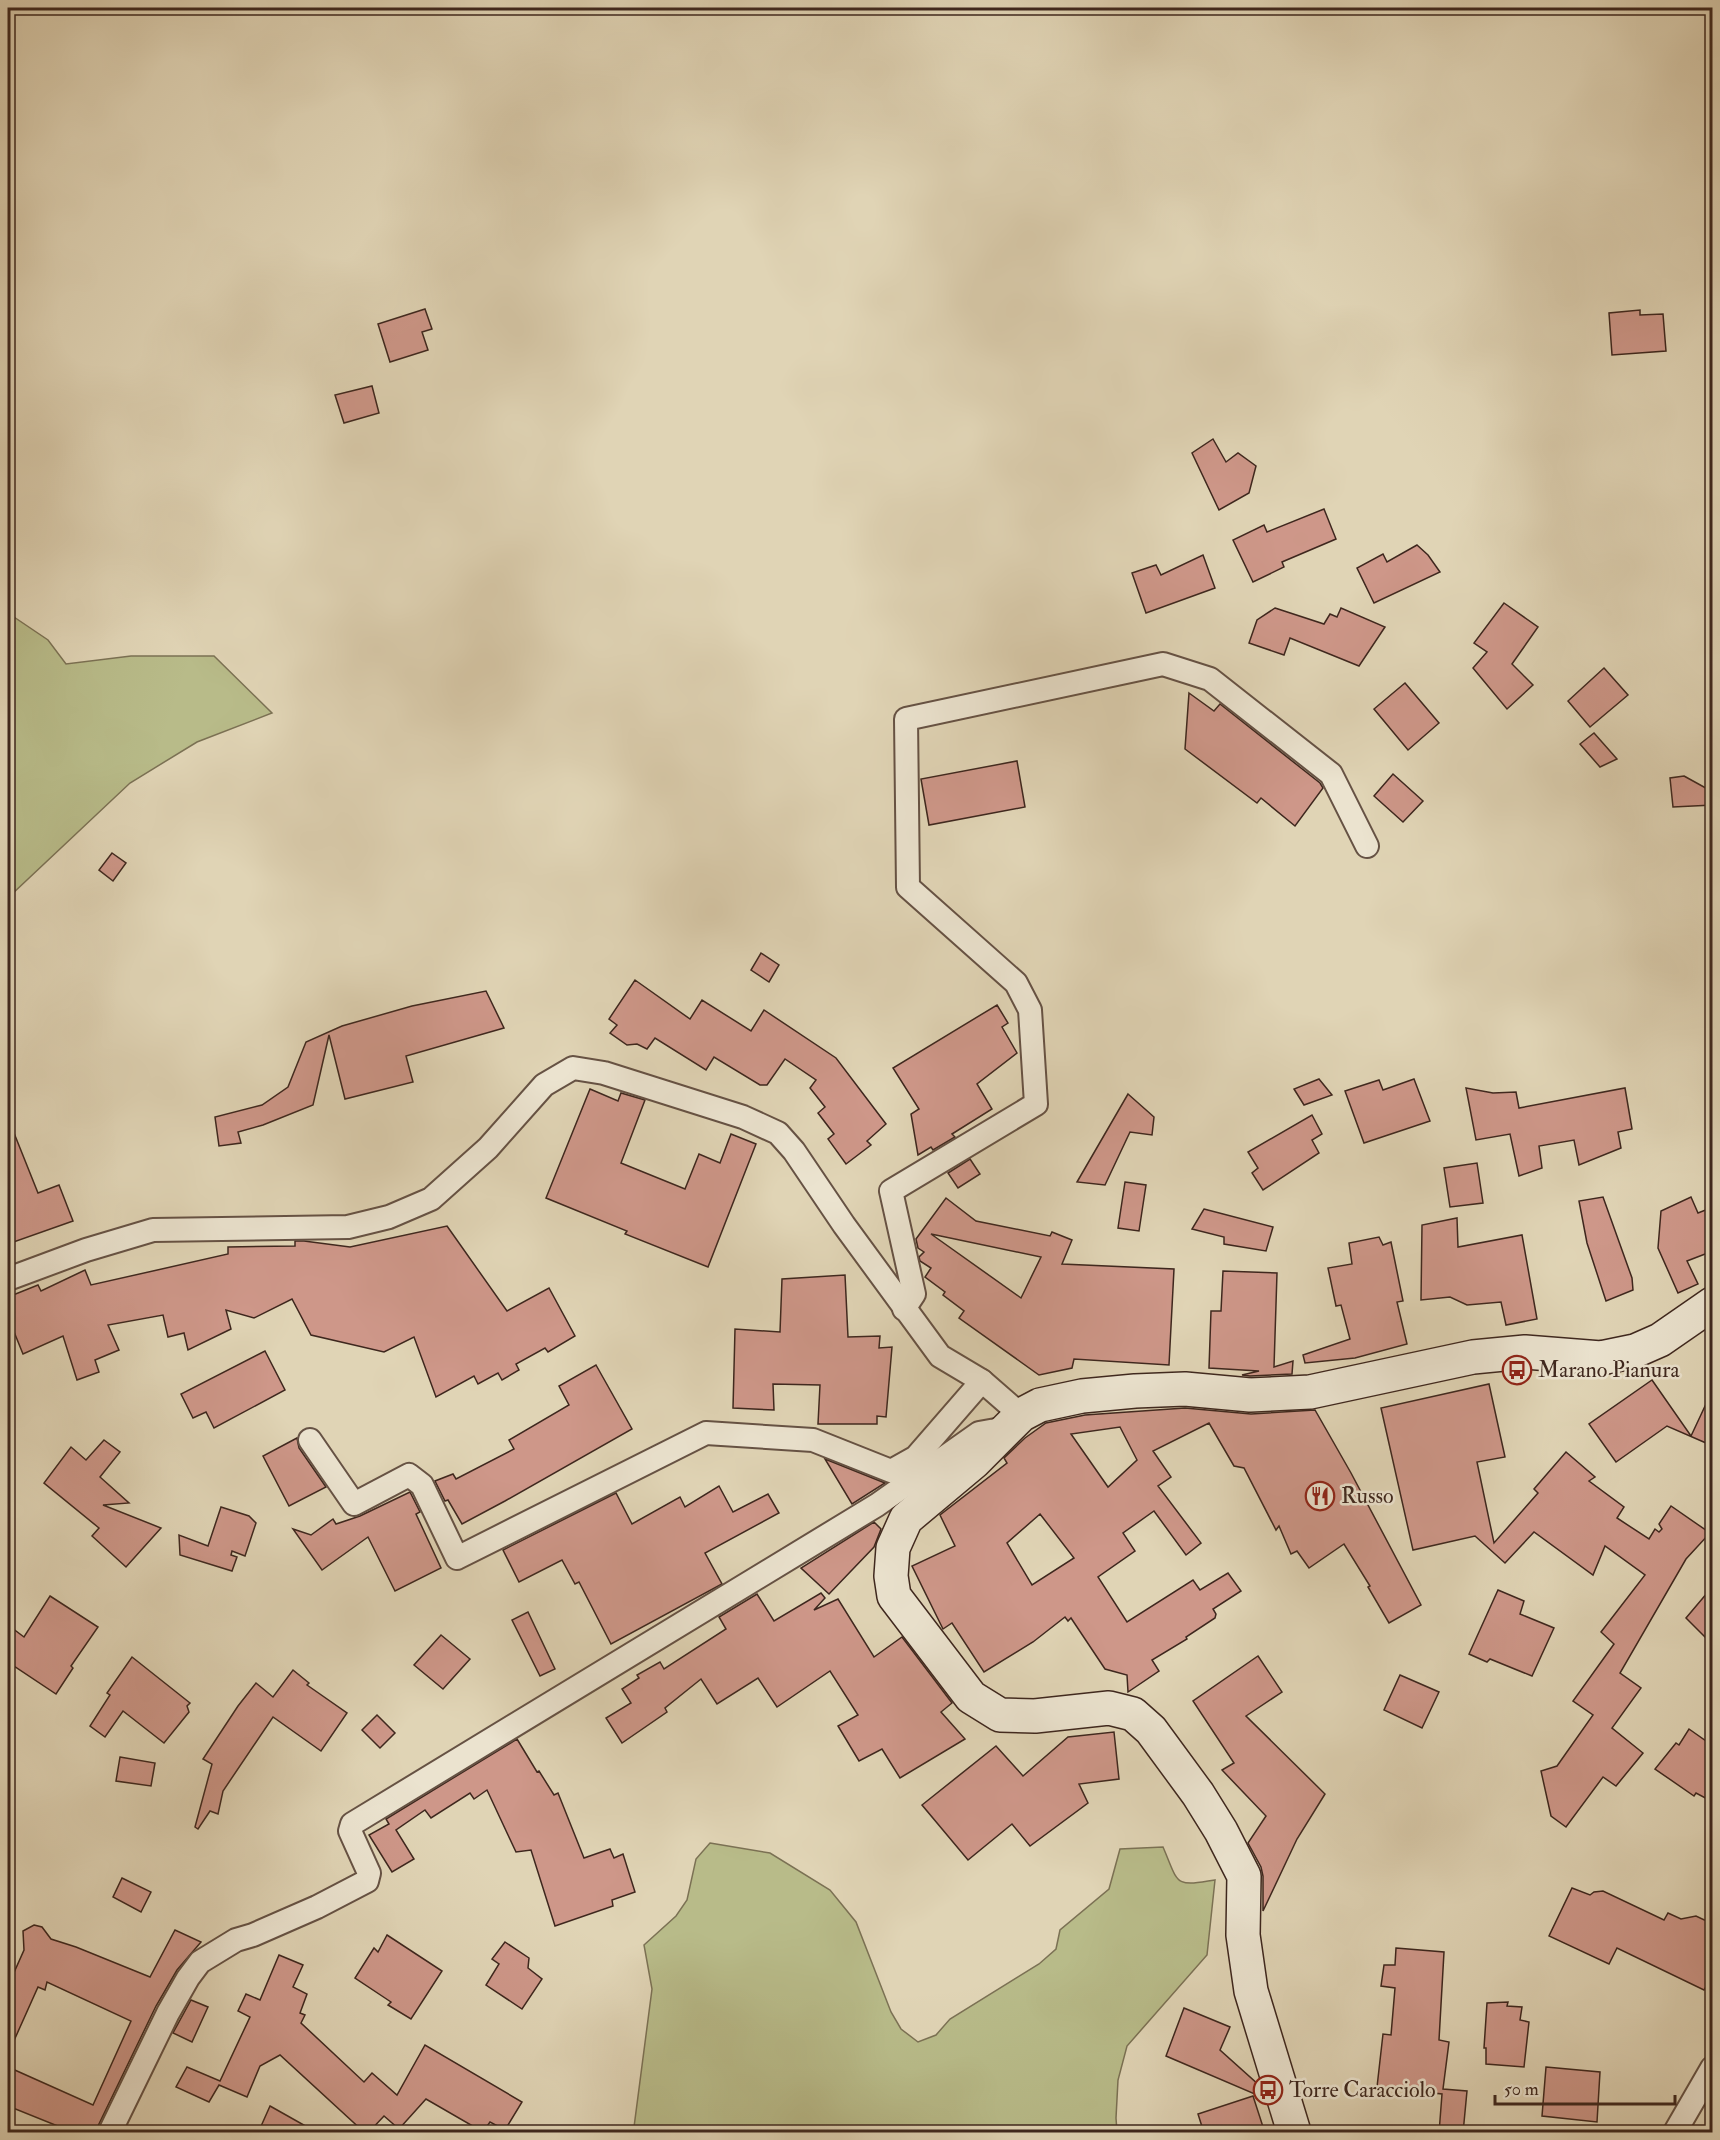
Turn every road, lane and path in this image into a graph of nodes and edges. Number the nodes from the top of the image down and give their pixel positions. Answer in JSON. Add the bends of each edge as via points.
{"nodes":[{"id":1,"x":1367,"y":846,"type":"dead end"},
{"id":2,"x":8,"y":1279,"type":"edge"},
{"id":3,"x":1713,"y":1304,"type":"edge"},
{"id":4,"x":904,"y":1309,"type":"junction"},
{"id":5,"x":982,"y":1381,"type":"junction"},
{"id":6,"x":1014,"y":1422,"type":"junction"},
{"id":7,"x":310,"y":1440,"type":"dead end"},
{"id":8,"x":1713,"y":2068,"type":"edge"},
{"id":9,"x":110,"y":2133,"type":"edge"},
{"id":10,"x":1294,"y":2133,"type":"edge"},
{"id":11,"x":1675,"y":2133,"type":"edge"}],
"edges":[{"from":1,"to":4,"type":"street","via":[[1331,774],[1210,679],[1163,664],[906,719],[908,887],[1016,983],[1030,1010],[1036,1104],[891,1191],[914,1294]]},
{"from":2,"to":4,"type":"street","via":[[153,1230],[348,1227],[389,1217],[430,1199],[488,1148],[544,1084],[573,1068],[604,1073],[732,1113],[777,1133],[794,1151]]},
{"from":3,"to":6,"type":"street","via":[[1660,1340],[1635,1351],[1601,1358],[1525,1352],[1473,1357],[1310,1392],[1250,1395],[1185,1389],[1135,1391],[1040,1405]]},
{"from":4,"to":5,"type":"street","via":[[940,1356]]},
{"from":5,"to":6,"type":"street"},
{"from":5,"to":7,"type":"street","via":[[916,1457],[891,1471],[813,1440],[706,1433],[458,1558],[422,1485],[409,1475],[354,1504]]},
{"from":6,"to":9,"type":"street","via":[[979,1433],[877,1505],[352,1824],[350,1832],[369,1873],[367,1881],[317,1907],[236,1940],[200,1962],[168,2013]]},
{"from":6,"to":10,"type":"street","via":[[974,1462],[906,1519],[893,1548],[894,1596],[971,1697],[1000,1715],[1035,1716],[1109,1708],[1132,1714],[1165,1748],[1204,1803],[1244,1876],[1243,1935],[1251,1991]]},
{"from":8,"to":11,"type":"street"}]}
